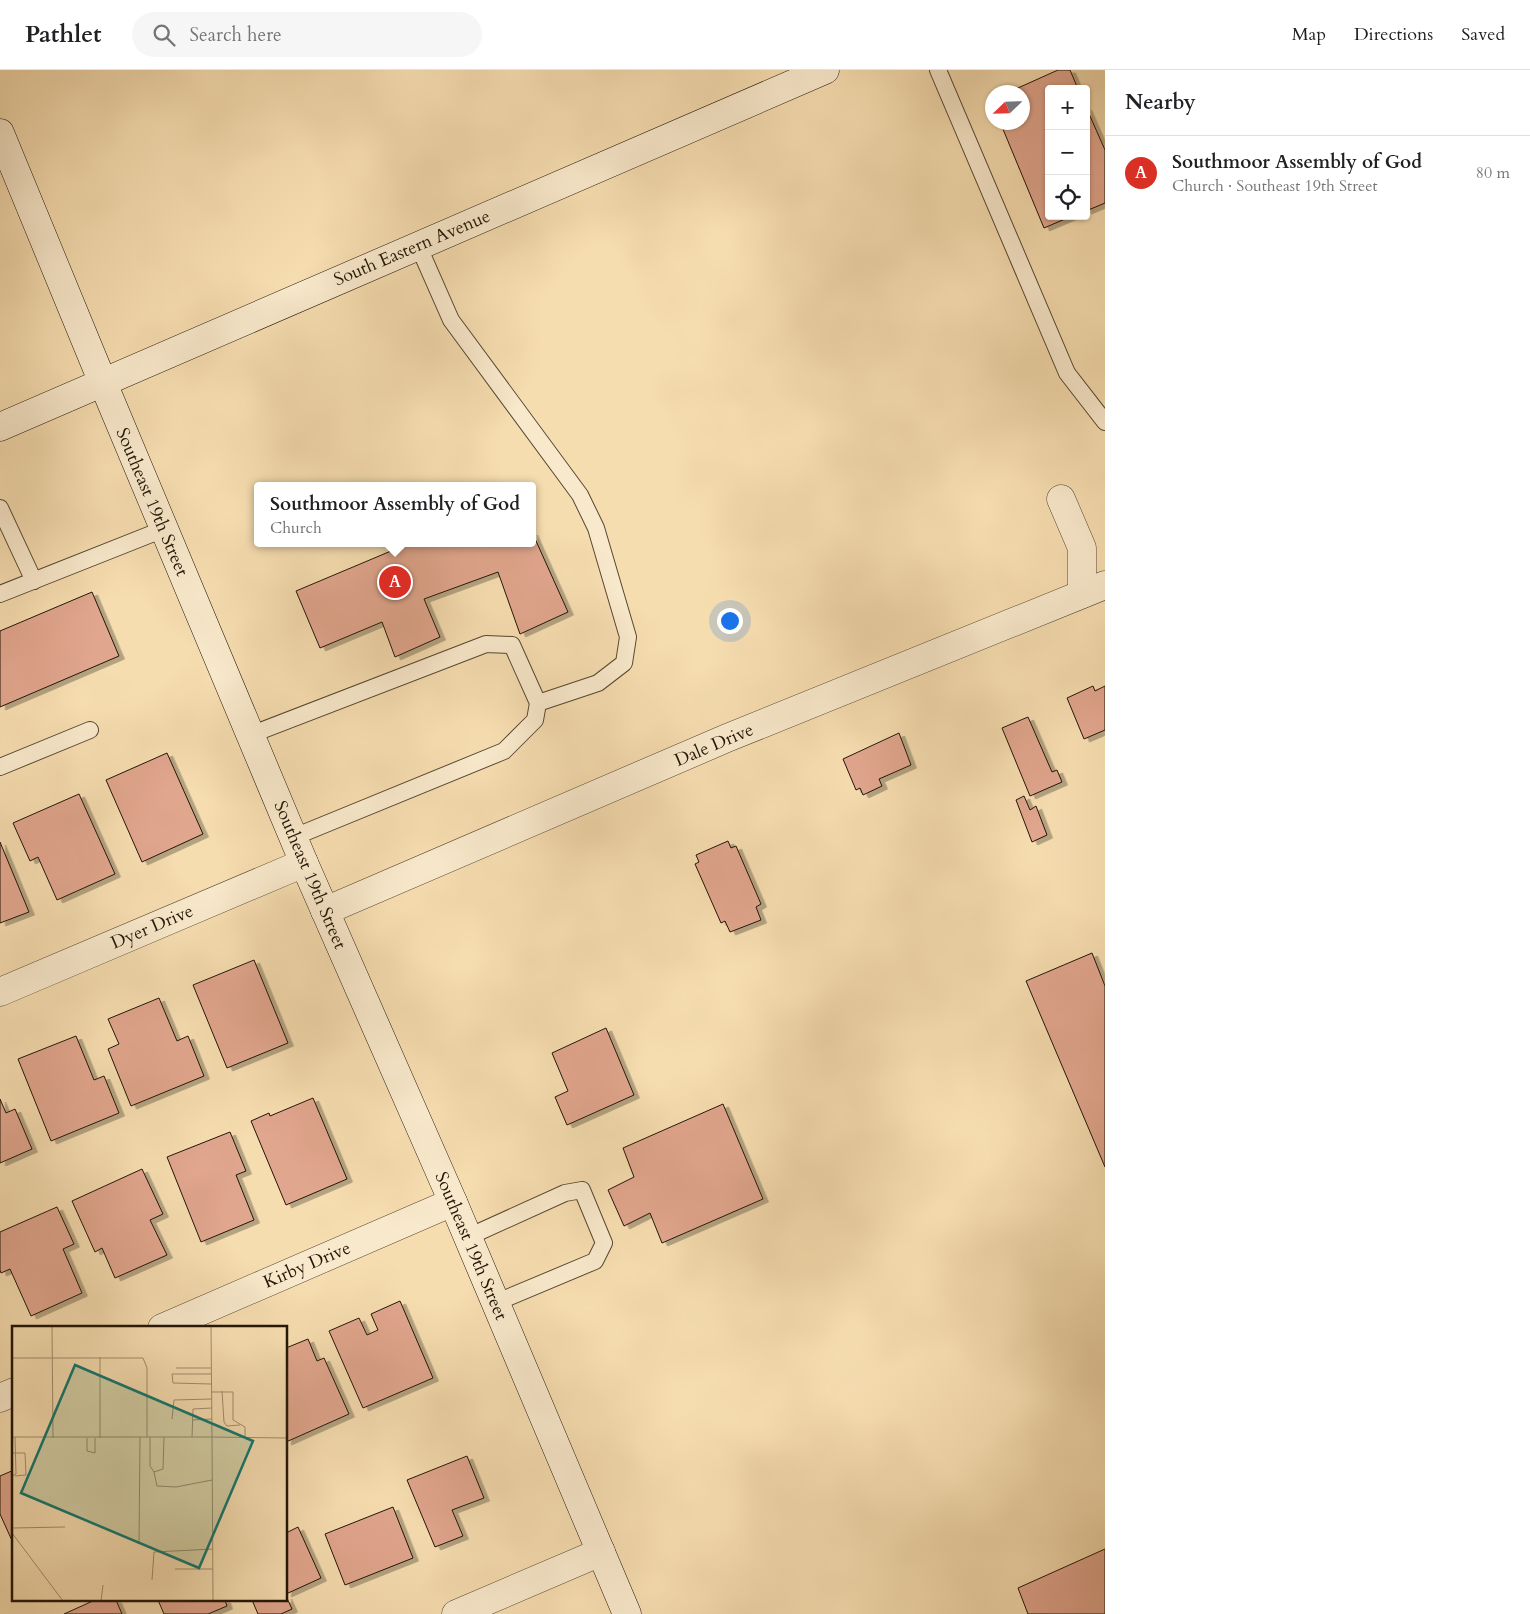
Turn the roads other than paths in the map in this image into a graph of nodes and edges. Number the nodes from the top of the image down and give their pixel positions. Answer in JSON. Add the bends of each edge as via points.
{"nodes":[{"id":1,"x":825,"y":70,"type":"edge"},
{"id":2,"x":938,"y":70,"type":"edge"},
{"id":3,"x":1,"y":136,"type":"edge"},
{"id":4,"x":418,"y":246,"type":"junction"},
{"id":5,"x":103,"y":383,"type":"junction"},
{"id":6,"x":1105,"y":422,"type":"edge"},
{"id":7,"x":0,"y":427,"type":"edge"},
{"id":8,"x":1061,"y":499,"type":"dead end"},
{"id":9,"x":0,"y":508,"type":"edge"},
{"id":10,"x":164,"y":529,"type":"junction"},
{"id":11,"x":34,"y":581,"type":"junction"},
{"id":12,"x":1094,"y":589,"type":"edge"},
{"id":13,"x":0,"y":594,"type":"edge"},
{"id":14,"x":538,"y":704,"type":"junction"},
{"id":15,"x":90,"y":730,"type":"dead end"},
{"id":16,"x":250,"y":735,"type":"junction"},
{"id":17,"x":0,"y":767,"type":"edge"},
{"id":18,"x":294,"y":838,"type":"junction"},
{"id":19,"x":304,"y":863,"type":"junction"},
{"id":20,"x":325,"y":911,"type":"junction"},
{"id":21,"x":0,"y":992,"type":"edge"},
{"id":22,"x":453,"y":1202,"type":"junction"},
{"id":23,"x":468,"y":1237,"type":"junction"},
{"id":24,"x":495,"y":1303,"type":"junction"},
{"id":25,"x":167,"y":1326,"type":"edge"},
{"id":26,"x":12,"y":1393,"type":"edge"},
{"id":27,"x":0,"y":1398,"type":"edge"},
{"id":28,"x":601,"y":1552,"type":"junction"},
{"id":29,"x":456,"y":1614,"type":"edge"},
{"id":30,"x":627,"y":1614,"type":"edge"}],
"edges":[{"from":1,"to":4,"type":"street","name":"South Eastern Avenue"},
{"from":2,"to":6,"type":"lane","via":[[1067,373]]},
{"from":3,"to":5,"type":"street","name":"Southeast 19th Street"},
{"from":4,"to":5,"type":"street","name":"South Eastern Avenue"},
{"from":4,"to":14,"type":"lane","via":[[451,320],[580,495],[596,528],[628,637],[624,663],[598,683]]},
{"from":5,"to":7,"type":"street","name":"South Eastern Avenue"},
{"from":5,"to":10,"type":"street","name":"Southeast 19th Street"},
{"from":8,"to":12,"type":"street","via":[[1082,548]]},
{"from":9,"to":11,"type":"lane"},
{"from":10,"to":11,"type":"lane"},
{"from":10,"to":16,"type":"street","name":"Southeast 19th Street"},
{"from":11,"to":13,"type":"lane"},
{"from":12,"to":20,"type":"street","name":"Dale Drive","via":[[728,738]]},
{"from":14,"to":16,"type":"lane","via":[[512,645],[486,644]]},
{"from":14,"to":18,"type":"lane","via":[[535,720],[504,751]]},
{"from":15,"to":17,"type":"lane"},
{"from":16,"to":18,"type":"street","name":"Southeast 19th Street"},
{"from":18,"to":19,"type":"street","name":"Southeast 19th Street"},
{"from":19,"to":20,"type":"street","name":"Southeast 19th Street"},
{"from":19,"to":21,"type":"street","name":"Dyer Drive"},
{"from":20,"to":22,"type":"street","name":"Southeast 19th Street"},
{"from":22,"to":23,"type":"street","name":"Southeast 19th Street"},
{"from":22,"to":25,"type":"street","name":"Kirby Drive"},
{"from":23,"to":24,"type":"street","name":"Southeast 19th Street"},
{"from":23,"to":24,"type":"lane","via":[[565,1193],[582,1190],[604,1243],[595,1260]]},
{"from":24,"to":28,"type":"street","name":"Southeast 19th Street"},
{"from":26,"to":27,"type":"street"},
{"from":28,"to":29,"type":"street"},
{"from":28,"to":30,"type":"street","name":"Southeast 19th Street"}]}
